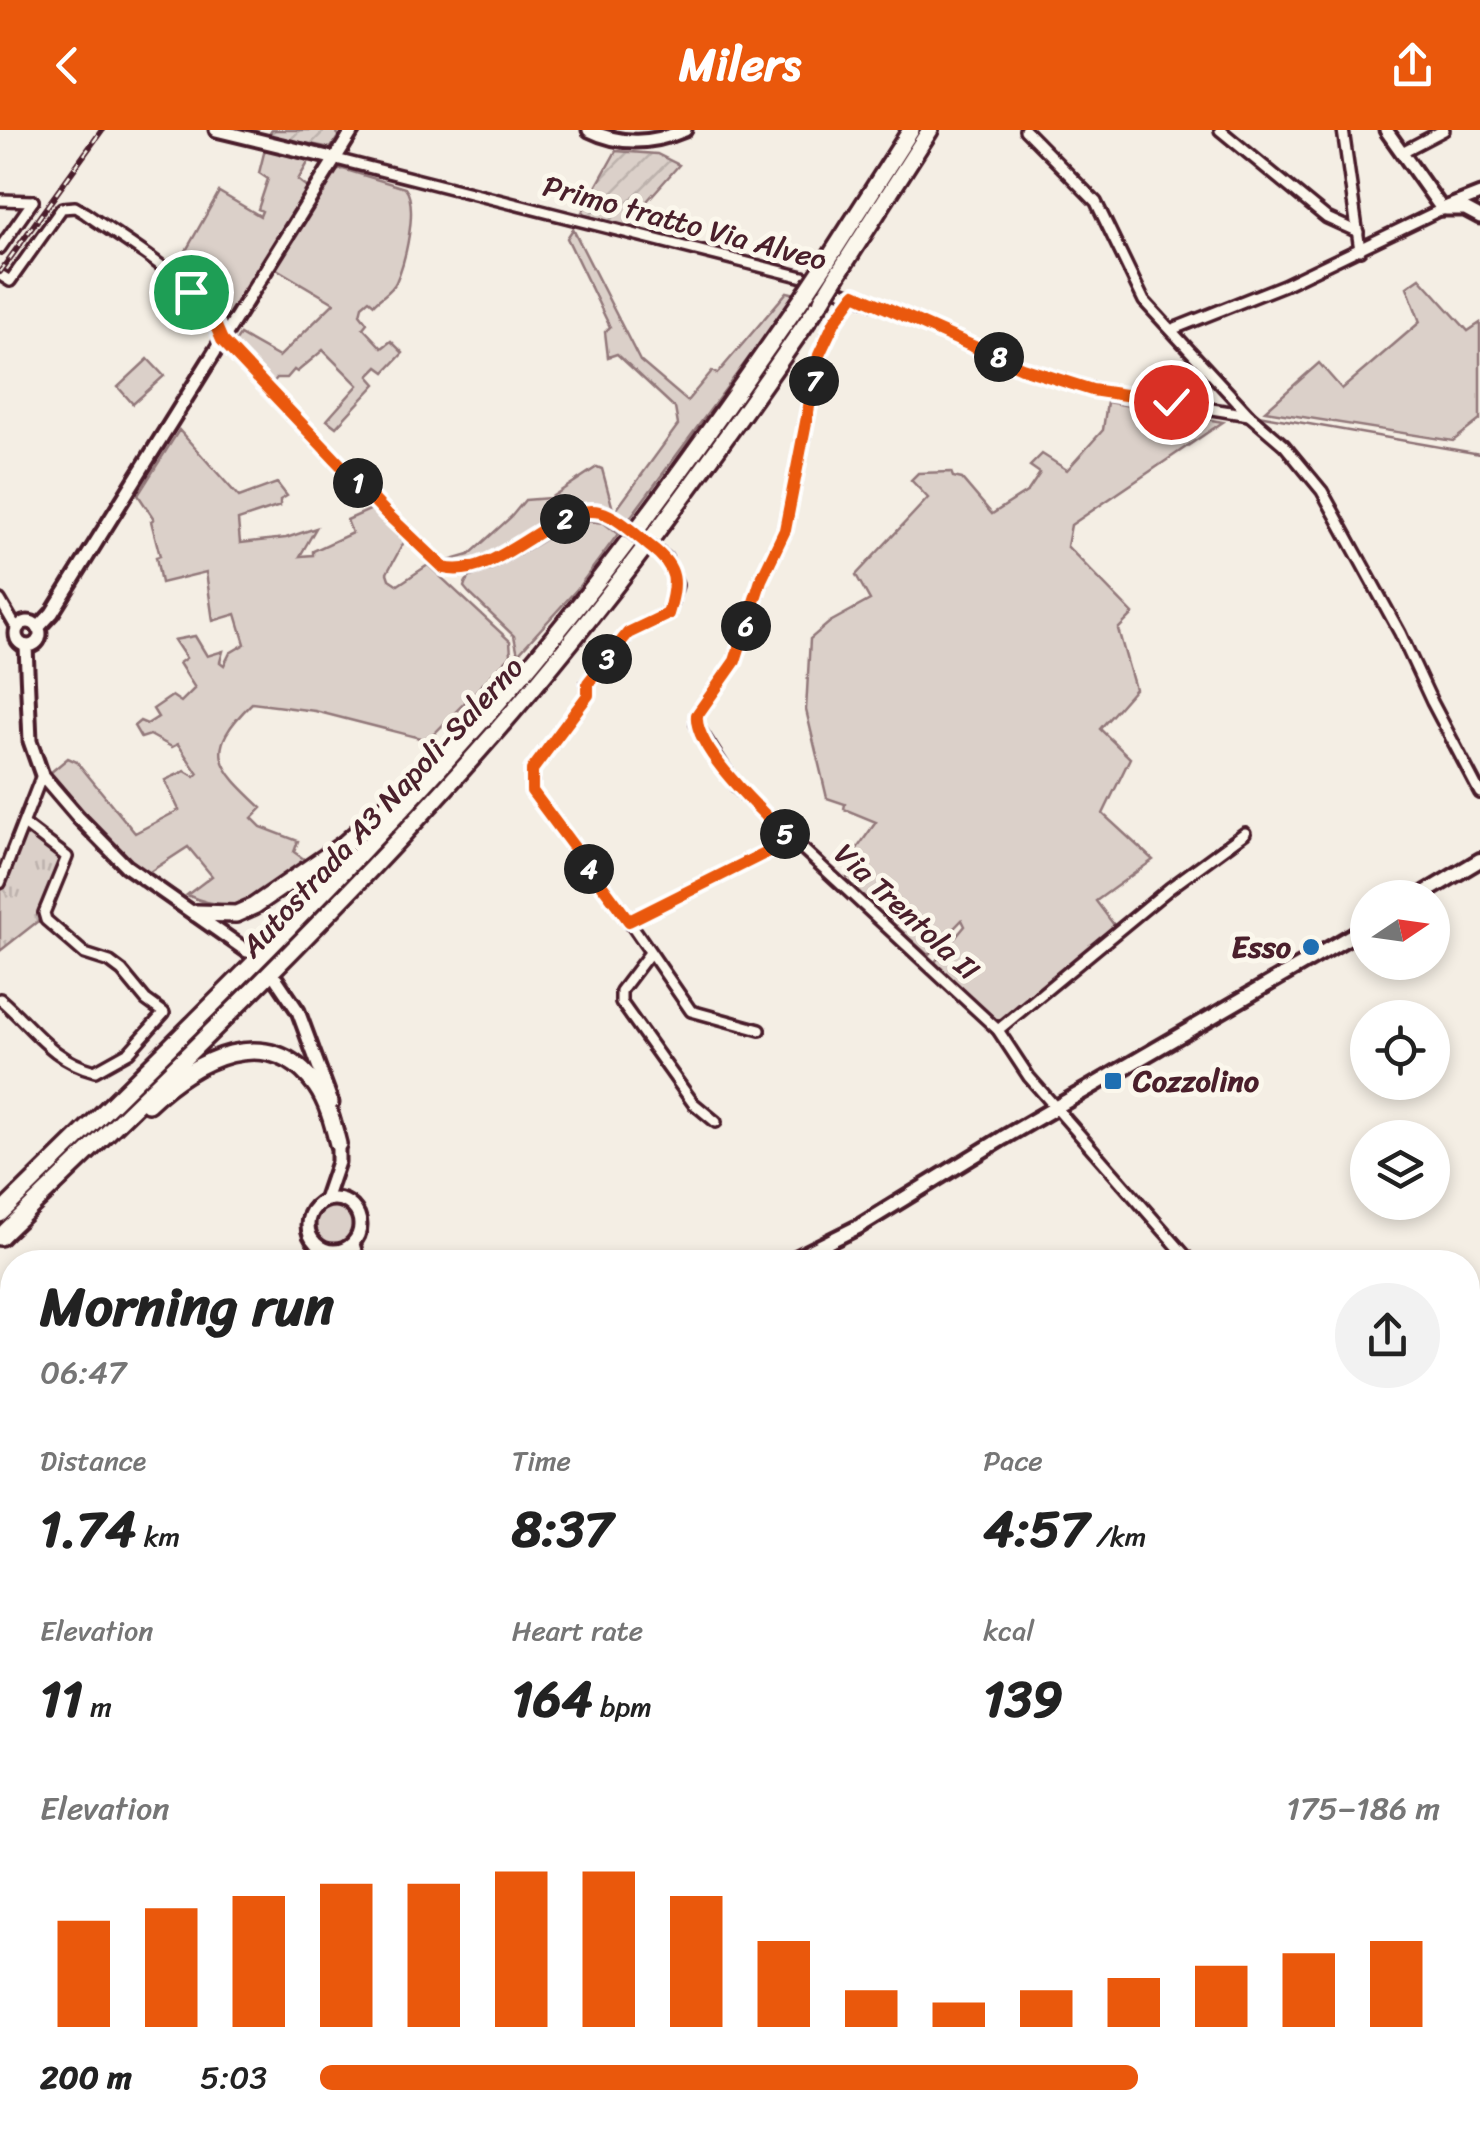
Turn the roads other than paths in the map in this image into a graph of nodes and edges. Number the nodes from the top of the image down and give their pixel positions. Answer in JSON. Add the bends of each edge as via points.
{"nodes":[{"id":1,"x":216,"y":130,"type":"edge"},
{"id":2,"x":353,"y":130,"type":"edge"},
{"id":3,"x":589,"y":130,"type":"edge"},
{"id":4,"x":685,"y":130,"type":"edge"},
{"id":5,"x":911,"y":130,"type":"edge"},
{"id":6,"x":930,"y":130,"type":"edge"},
{"id":7,"x":1025,"y":130,"type":"edge"},
{"id":8,"x":1220,"y":130,"type":"edge"},
{"id":9,"x":1343,"y":130,"type":"edge"},
{"id":10,"x":1386,"y":130,"type":"edge"},
{"id":11,"x":1444,"y":130,"type":"edge"},
{"id":12,"x":1402,"y":152,"type":"junction"},
{"id":13,"x":336,"y":159,"type":"junction"},
{"id":14,"x":1480,"y":194,"type":"edge"},
{"id":15,"x":0,"y":200,"type":"edge"},
{"id":16,"x":1442,"y":208,"type":"junction"},
{"id":17,"x":1480,"y":217,"type":"edge"},
{"id":18,"x":1358,"y":232,"type":"junction"},
{"id":19,"x":0,"y":248,"type":"edge"},
{"id":20,"x":1360,"y":250,"type":"junction"},
{"id":21,"x":831,"y":270,"type":"junction"},
{"id":22,"x":5,"y":282,"type":"edge"},
{"id":23,"x":855,"y":294,"type":"junction"},
{"id":24,"x":1173,"y":329,"type":"junction"},
{"id":25,"x":222,"y":340,"type":"junction"},
{"id":26,"x":1249,"y":414,"type":"junction"},
{"id":27,"x":0,"y":600,"type":"edge"},
{"id":28,"x":17,"y":628,"type":"junction"},
{"id":29,"x":38,"y":628,"type":"junction"},
{"id":30,"x":26,"y":646,"type":"junction"},
{"id":31,"x":516,"y":682,"type":"junction"},
{"id":32,"x":42,"y":775,"type":"junction"},
{"id":33,"x":1480,"y":793,"type":"edge"},
{"id":34,"x":24,"y":824,"type":"junction"},
{"id":35,"x":1245,"y":833,"type":"dead end"},
{"id":36,"x":791,"y":840,"type":"junction"},
{"id":37,"x":1480,"y":860,"type":"edge"},
{"id":38,"x":1446,"y":880,"type":"edge"},
{"id":39,"x":0,"y":883,"type":"edge"},
{"id":40,"x":196,"y":913,"type":"junction"},
{"id":41,"x":629,"y":921,"type":"junction"},
{"id":42,"x":1350,"y":937,"type":"edge"},
{"id":43,"x":246,"y":950,"type":"dead end"},
{"id":44,"x":649,"y":954,"type":"junction"},
{"id":45,"x":276,"y":980,"type":"dead end"},
{"id":46,"x":0,"y":999,"type":"edge"},
{"id":47,"x":760,"y":1030,"type":"dead end"},
{"id":48,"x":998,"y":1030,"type":"junction"},
{"id":49,"x":1058,"y":1107,"type":"junction"},
{"id":50,"x":716,"y":1122,"type":"dead end"},
{"id":51,"x":338,"y":1144,"type":"junction"},
{"id":52,"x":338,"y":1162,"type":"junction"},
{"id":53,"x":61,"y":1178,"type":"junction"},
{"id":54,"x":325,"y":1200,"type":"junction"},
{"id":55,"x":345,"y":1201,"type":"junction"},
{"id":56,"x":0,"y":1214,"type":"edge"},
{"id":57,"x":0,"y":1237,"type":"edge"},
{"id":58,"x":352,"y":1244,"type":"junction"},
{"id":59,"x":340,"y":1250,"type":"joint"},
{"id":60,"x":354,"y":1250,"type":"edge"},
{"id":61,"x":812,"y":1250,"type":"edge"},
{"id":62,"x":1181,"y":1250,"type":"edge"}],
"edges":[{"from":1,"to":13,"type":"street","name":"Primo tratto Via Alveo"},
{"from":2,"to":13,"type":"street"},
{"from":3,"to":4,"type":"street","via":[[629,142]]},
{"from":5,"to":21,"type":"highway","name":"Autostrada A3 Napoli-Salerno"},
{"from":6,"to":21,"type":"highway","name":"Autostrada A3 Napoli-Salerno"},
{"from":7,"to":24,"type":"street","via":[[1096,202],[1144,301]]},
{"from":8,"to":18,"type":"street","via":[[1327,218]]},
{"from":9,"to":18,"type":"street"},
{"from":10,"to":12,"type":"street"},
{"from":11,"to":12,"type":"street"},
{"from":12,"to":16,"type":"street"},
{"from":13,"to":23,"type":"street","name":"Primo tratto Via Alveo"},
{"from":13,"to":25,"type":"street"},
{"from":14,"to":16,"type":"street"},
{"from":15,"to":19,"type":"street","via":[[32,201]]},
{"from":16,"to":17,"type":"street"},
{"from":16,"to":20,"type":"street"},
{"from":18,"to":20,"type":"street"},
{"from":20,"to":24,"type":"street"},
{"from":21,"to":31,"type":"highway","name":"Autostrada A3 Napoli-Salerno","bridge":true,"via":[[804,296]]},
{"from":21,"to":53,"type":"highway","name":"Autostrada A3 Napoli-Salerno","bridge":true,"via":[[822,300],[621,576],[469,762]]},
{"from":22,"to":25,"type":"street","via":[[62,208],[75,208],[172,274],[205,308]]},
{"from":23,"to":26,"type":"street","name":"Primo tratto Via Alveo","via":[[1022,368],[1092,390]]},
{"from":23,"to":36,"type":"street","name":"Via Trentola II","via":[[819,355],[785,530],[735,661],[697,715],[701,734],[737,788]]},
{"from":24,"to":26,"type":"street"},
{"from":25,"to":29,"type":"street"},
{"from":25,"to":41,"type":"street","bridge":true,"via":[[444,568],[493,560],[583,511],[608,515],[666,558],[677,585],[668,614],[618,645],[530,781]]},
{"from":26,"to":33,"type":"street","via":[[1322,492]]},
{"from":27,"to":28,"type":"street"},
{"from":28,"to":29,"type":"street","via":[[29,622]]},
{"from":28,"to":30,"type":"street","via":[[16,638]]},
{"from":29,"to":30,"type":"street","via":[[39,640]]},
{"from":30,"to":32,"type":"street","via":[[30,741]]},
{"from":31,"to":40,"type":"highway","via":[[344,844],[254,906],[236,914]]},
{"from":31,"to":56,"type":"highway","name":"Autostrada A3 Napoli-Salerno","via":[[360,856]]},
{"from":32,"to":34,"type":"street"},
{"from":32,"to":40,"type":"street","via":[[126,866]]},
{"from":34,"to":39,"type":"street"},
{"from":34,"to":46,"type":"street","via":[[67,857],[46,920],[85,954],[110,962],[164,1013],[129,1052],[95,1071],[47,1048]]},
{"from":35,"to":48,"type":"street"},
{"from":36,"to":41,"type":"street"},
{"from":36,"to":48,"type":"street","name":"Via Trentola II"},
{"from":37,"to":38,"type":"main road"},
{"from":40,"to":43,"type":"street"},
{"from":41,"to":44,"type":"street"},
{"from":42,"to":49,"type":"main road"},
{"from":44,"to":47,"type":"street","via":[[691,1011]]},
{"from":44,"to":50,"type":"street","via":[[621,991],[621,1002],[693,1102]]},
{"from":45,"to":51,"type":"street","via":[[298,1011],[315,1054],[338,1120]]},
{"from":48,"to":49,"type":"street","name":"Via Trentola II"},
{"from":49,"to":61,"type":"main road"},
{"from":49,"to":62,"type":"street","name":"Via Trentola II"},
{"from":51,"to":52,"type":"street"},
{"from":51,"to":53,"type":"highway","via":[[326,1103],[299,1068],[281,1057],[238,1051],[190,1070]]},
{"from":52,"to":54,"type":"street"},
{"from":52,"to":55,"type":"street"},
{"from":53,"to":57,"type":"highway","name":"Autostrada A3 Napoli-Salerno"},
{"from":54,"to":55,"type":"street"},
{"from":54,"to":59,"type":"street","via":[[311,1213],[309,1232],[321,1247]]},
{"from":55,"to":58,"type":"street","via":[[360,1226]]},
{"from":58,"to":59,"type":"street"},
{"from":58,"to":60,"type":"street"}]}
